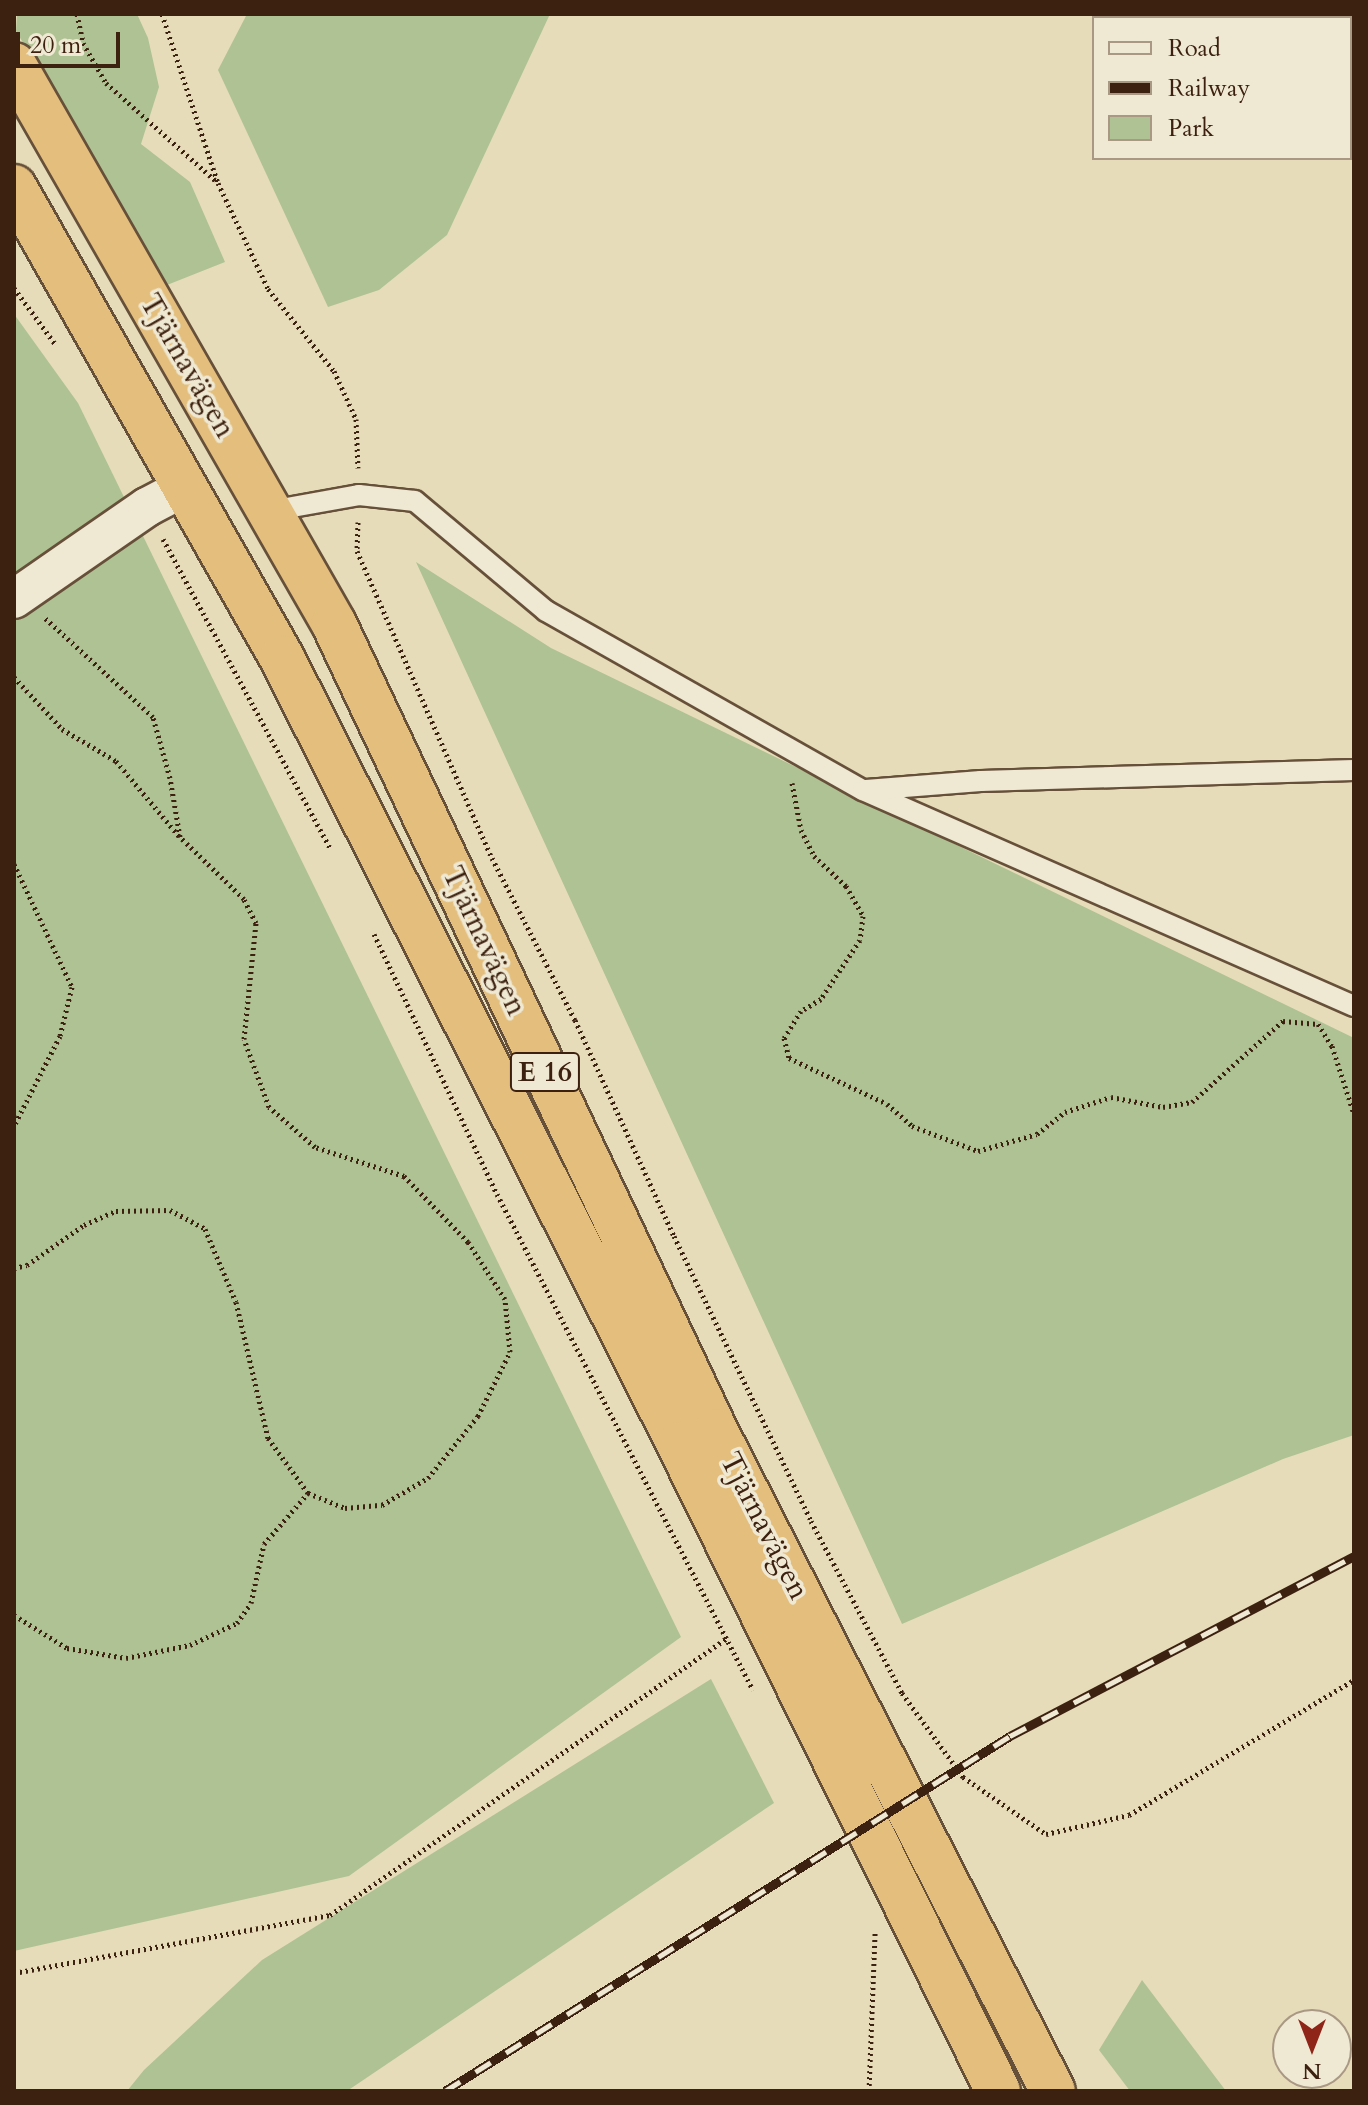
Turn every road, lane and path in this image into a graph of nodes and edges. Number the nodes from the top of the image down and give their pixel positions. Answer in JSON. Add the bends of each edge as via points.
{"nodes":[{"id":1,"x":77,"y":14,"type":"edge"},
{"id":2,"x":162,"y":14,"type":"edge"},
{"id":3,"x":14,"y":65,"type":"edge"},
{"id":4,"x":218,"y":183,"type":"junction"},
{"id":5,"x":14,"y":187,"type":"edge"},
{"id":6,"x":14,"y":288,"type":"edge"},
{"id":7,"x":57,"y":347,"type":"dead end"},
{"id":8,"x":185,"y":487,"type":"junction"},
{"id":9,"x":359,"y":495,"type":"junction"},
{"id":10,"x":147,"y":507,"type":"junction"},
{"id":11,"x":270,"y":511,"type":"junction"},
{"id":12,"x":17,"y":597,"type":"edge"},
{"id":13,"x":14,"y":677,"type":"edge"},
{"id":14,"x":774,"y":741,"type":"junction"},
{"id":15,"x":1354,"y":770,"type":"edge"},
{"id":16,"x":863,"y":790,"type":"junction"},
{"id":17,"x":180,"y":837,"type":"junction"},
{"id":18,"x":334,"y":855,"type":"dead end"},
{"id":19,"x":14,"y":864,"type":"edge"},
{"id":20,"x":369,"y":925,"type":"dead end"},
{"id":21,"x":1354,"y":1006,"type":"edge"},
{"id":22,"x":1354,"y":1114,"type":"edge"},
{"id":23,"x":14,"y":1126,"type":"edge"},
{"id":24,"x":14,"y":1268,"type":"edge"},
{"id":25,"x":308,"y":1493,"type":"junction"},
{"id":26,"x":14,"y":1615,"type":"edge"},
{"id":27,"x":726,"y":1639,"type":"junction"},
{"id":28,"x":1354,"y":1680,"type":"edge"},
{"id":29,"x":755,"y":1695,"type":"dead end"},
{"id":30,"x":869,"y":1917,"type":"dead end"},
{"id":31,"x":875,"y":1931,"type":"junction"},
{"id":32,"x":881,"y":1944,"type":"dead end"},
{"id":33,"x":14,"y":1973,"type":"edge"},
{"id":34,"x":869,"y":2091,"type":"edge"},
{"id":35,"x":998,"y":2091,"type":"edge"},
{"id":36,"x":1053,"y":2091,"type":"edge"}],
"edges":[{"from":1,"to":4,"type":"path","via":[[83,43],[106,83]]},
{"from":2,"to":4,"type":"path"},
{"from":3,"to":11,"type":"highway","name":"Tjärnavägen","number":"E 16"},
{"from":4,"to":9,"type":"path","via":[[268,289],[334,371],[351,407]]},
{"from":5,"to":8,"type":"highway","name":"Tjärnavägen","number":"E 16"},
{"from":6,"to":7,"type":"path"},
{"from":8,"to":10,"type":"street"},
{"from":8,"to":35,"type":"highway","name":"Tjärnavägen","number":"E 16","via":[[296,686]]},
{"from":9,"to":11,"type":"lane"},
{"from":9,"to":14,"type":"lane","via":[[415,501],[546,611]]},
{"from":9,"to":28,"type":"path","via":[[357,551],[492,858],[575,1020],[811,1521],[902,1693],[963,1777],[1046,1834],[1129,1815]]},
{"from":10,"to":12,"type":"street"},
{"from":10,"to":18,"type":"path"},
{"from":11,"to":36,"type":"highway","name":"Tjärnavägen","number":"E 16","via":[[334,624],[716,1432]]},
{"from":12,"to":17,"type":"path","via":[[153,717]]},
{"from":13,"to":17,"type":"path","via":[[62,729],[116,761]]},
{"from":14,"to":16,"type":"lane"},
{"from":14,"to":22,"type":"path","via":[[792,780],[801,830],[814,856],[846,886],[863,916],[860,940],[821,999],[801,1011],[784,1038],[789,1058],[887,1104],[912,1126],[978,1151],[1037,1134],[1065,1112],[1111,1097],[1163,1107],[1192,1102],[1283,1021],[1318,1024],[1332,1046]]},
{"from":15,"to":16,"type":"lane","via":[[981,781]]},
{"from":16,"to":21,"type":"lane"},
{"from":17,"to":25,"type":"path","via":[[244,899],[256,923],[244,1039],[269,1107],[315,1147],[404,1176],[468,1242],[505,1299],[510,1352],[478,1416],[428,1478],[382,1505],[345,1508]]},
{"from":19,"to":23,"type":"path","via":[[72,987],[60,1036]]},
{"from":20,"to":27,"type":"path","via":[[497,1194]]},
{"from":24,"to":25,"type":"path","via":[[116,1211],[170,1210],[205,1229],[236,1302],[268,1438]]},
{"from":25,"to":26,"type":"path","via":[[264,1544],[251,1603],[237,1623],[190,1645],[126,1658],[67,1648]]},
{"from":27,"to":29,"type":"path"},
{"from":27,"to":33,"type":"path","via":[[330,1915]]},
{"from":30,"to":31,"type":"path"},
{"from":31,"to":32,"type":"path"},
{"from":31,"to":34,"type":"path"}]}
